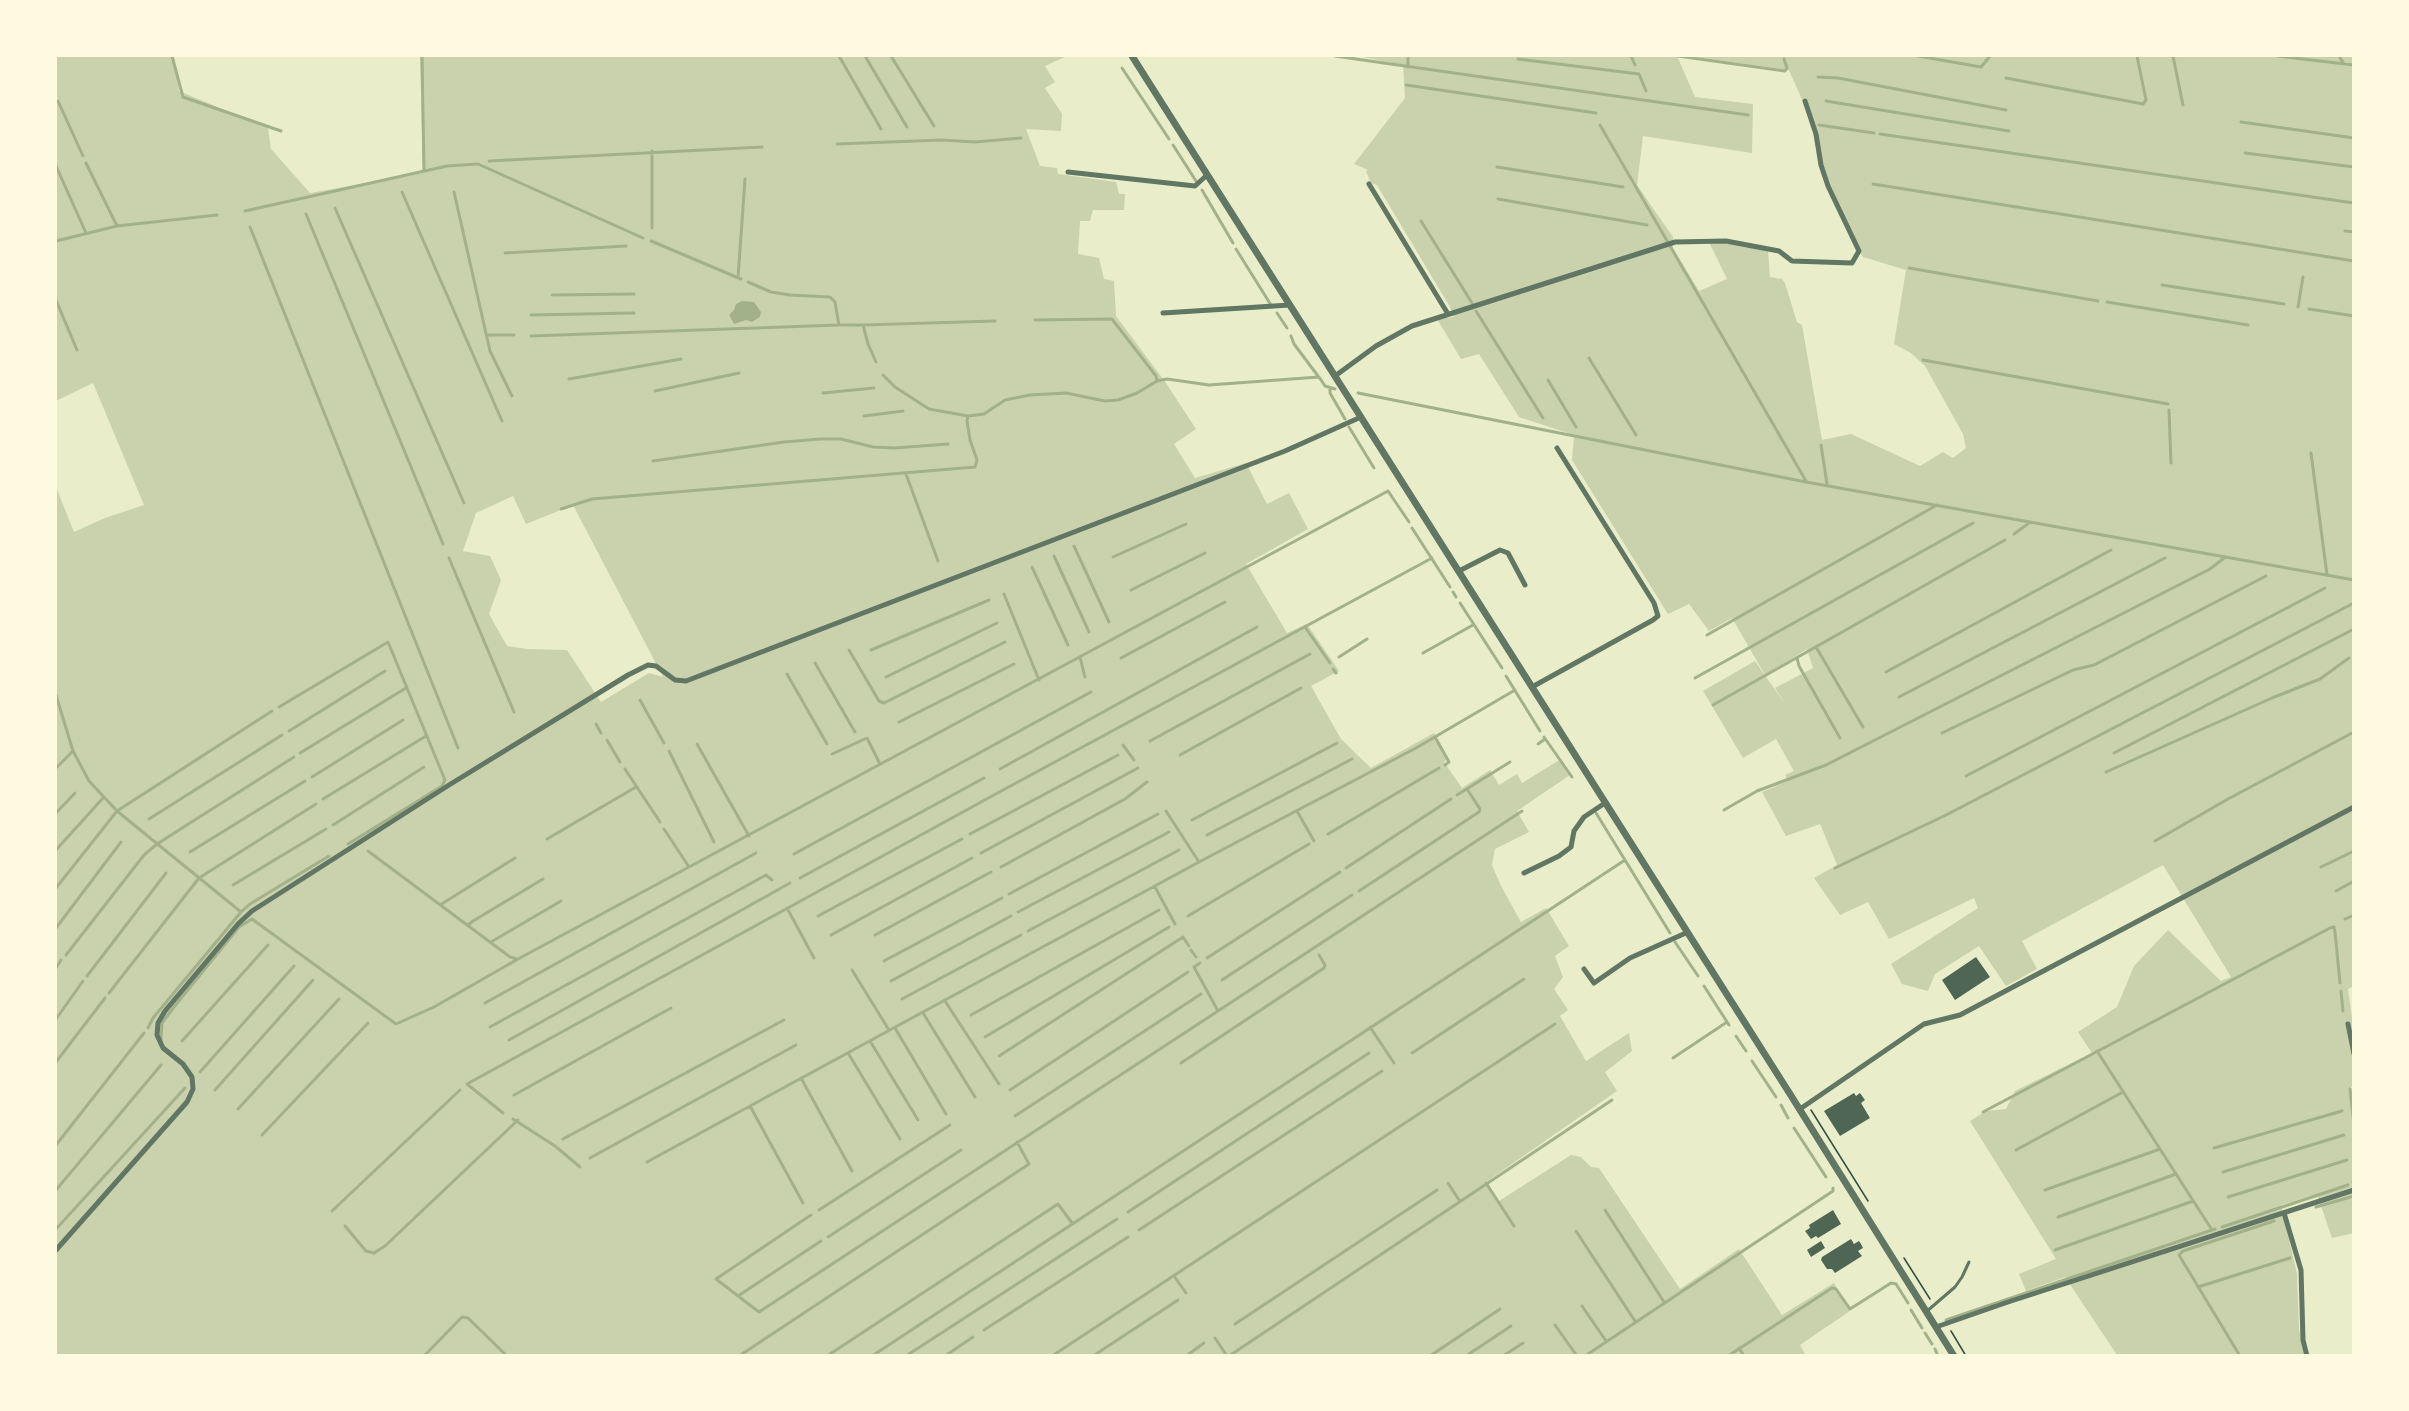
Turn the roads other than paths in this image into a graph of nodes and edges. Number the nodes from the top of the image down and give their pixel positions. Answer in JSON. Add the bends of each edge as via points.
{"nodes":[{"id":1,"x":1132,"y":56,"type":"edge"},
{"id":2,"x":1805,"y":100,"type":"dead end"},
{"id":3,"x":1068,"y":172,"type":"dead end"},
{"id":4,"x":1207,"y":175,"type":"junction"},
{"id":5,"x":1369,"y":184,"type":"dead end"},
{"id":6,"x":1290,"y":305,"type":"junction"},
{"id":7,"x":1163,"y":313,"type":"dead end"},
{"id":8,"x":1448,"y":314,"type":"junction"},
{"id":9,"x":1335,"y":376,"type":"junction"},
{"id":10,"x":1361,"y":417,"type":"junction"},
{"id":11,"x":1557,"y":448,"type":"dead end"},
{"id":12,"x":1460,"y":571,"type":"junction"},
{"id":13,"x":1525,"y":585,"type":"dead end"},
{"id":14,"x":1532,"y":687,"type":"junction"},
{"id":15,"x":1605,"y":803,"type":"junction"},
{"id":16,"x":2354,"y":807,"type":"edge"},
{"id":17,"x":1524,"y":873,"type":"dead end"},
{"id":18,"x":1688,"y":932,"type":"junction"},
{"id":19,"x":1584,"y":969,"type":"dead end"},
{"id":20,"x":2348,"y":1024,"type":"dead end"},
{"id":21,"x":2354,"y":1054,"type":"edge"},
{"id":22,"x":1800,"y":1109,"type":"junction"},
{"id":23,"x":2354,"y":1190,"type":"edge"},
{"id":24,"x":2284,"y":1213,"type":"junction"},
{"id":25,"x":56,"y":1250,"type":"edge"},
{"id":26,"x":1969,"y":1262,"type":"dead end"},
{"id":27,"x":1926,"y":1312,"type":"junction"},
{"id":28,"x":1936,"y":1327,"type":"junction"},
{"id":29,"x":1954,"y":1356,"type":"edge"},
{"id":30,"x":2307,"y":1356,"type":"edge"}],
"edges":[{"from":1,"to":4,"type":"street"},
{"from":2,"to":8,"type":"street","via":[[1828,186],[1859,251],[1852,262],[1792,261],[1779,251],[1726,241],[1675,242]]},
{"from":3,"to":4,"type":"street","via":[[1195,186]]},
{"from":4,"to":6,"type":"street"},
{"from":5,"to":8,"type":"street"},
{"from":6,"to":7,"type":"street"},
{"from":6,"to":9,"type":"street"},
{"from":8,"to":9,"type":"street","via":[[1412,326]]},
{"from":9,"to":10,"type":"street"},
{"from":10,"to":12,"type":"street"},
{"from":10,"to":25,"type":"street","via":[[1285,451],[686,681],[675,680],[656,666],[648,666],[439,791],[252,911],[172,1002],[158,1023],[157,1035],[163,1048],[192,1077],[193,1089],[187,1102]]},
{"from":11,"to":14,"type":"street","via":[[1654,603],[1658,616]]},
{"from":12,"to":13,"type":"street","via":[[1500,550],[1508,553]]},
{"from":12,"to":14,"type":"street"},
{"from":14,"to":15,"type":"street"},
{"from":15,"to":17,"type":"street","via":[[1584,817],[1574,831],[1571,847]]},
{"from":15,"to":18,"type":"street"},
{"from":16,"to":22,"type":"street","via":[[1960,1015],[1924,1024]]},
{"from":18,"to":19,"type":"street","via":[[1630,958],[1594,983]]},
{"from":18,"to":22,"type":"street"},
{"from":20,"to":21,"type":"street"},
{"from":22,"to":27,"type":"street"},
{"from":23,"to":24,"type":"street"},
{"from":24,"to":28,"type":"street"},
{"from":24,"to":30,"type":"street","via":[[2301,1269]]},
{"from":26,"to":27,"type":"lane","via":[[1959,1282]]},
{"from":27,"to":28,"type":"street"},
{"from":28,"to":29,"type":"street"}]}
